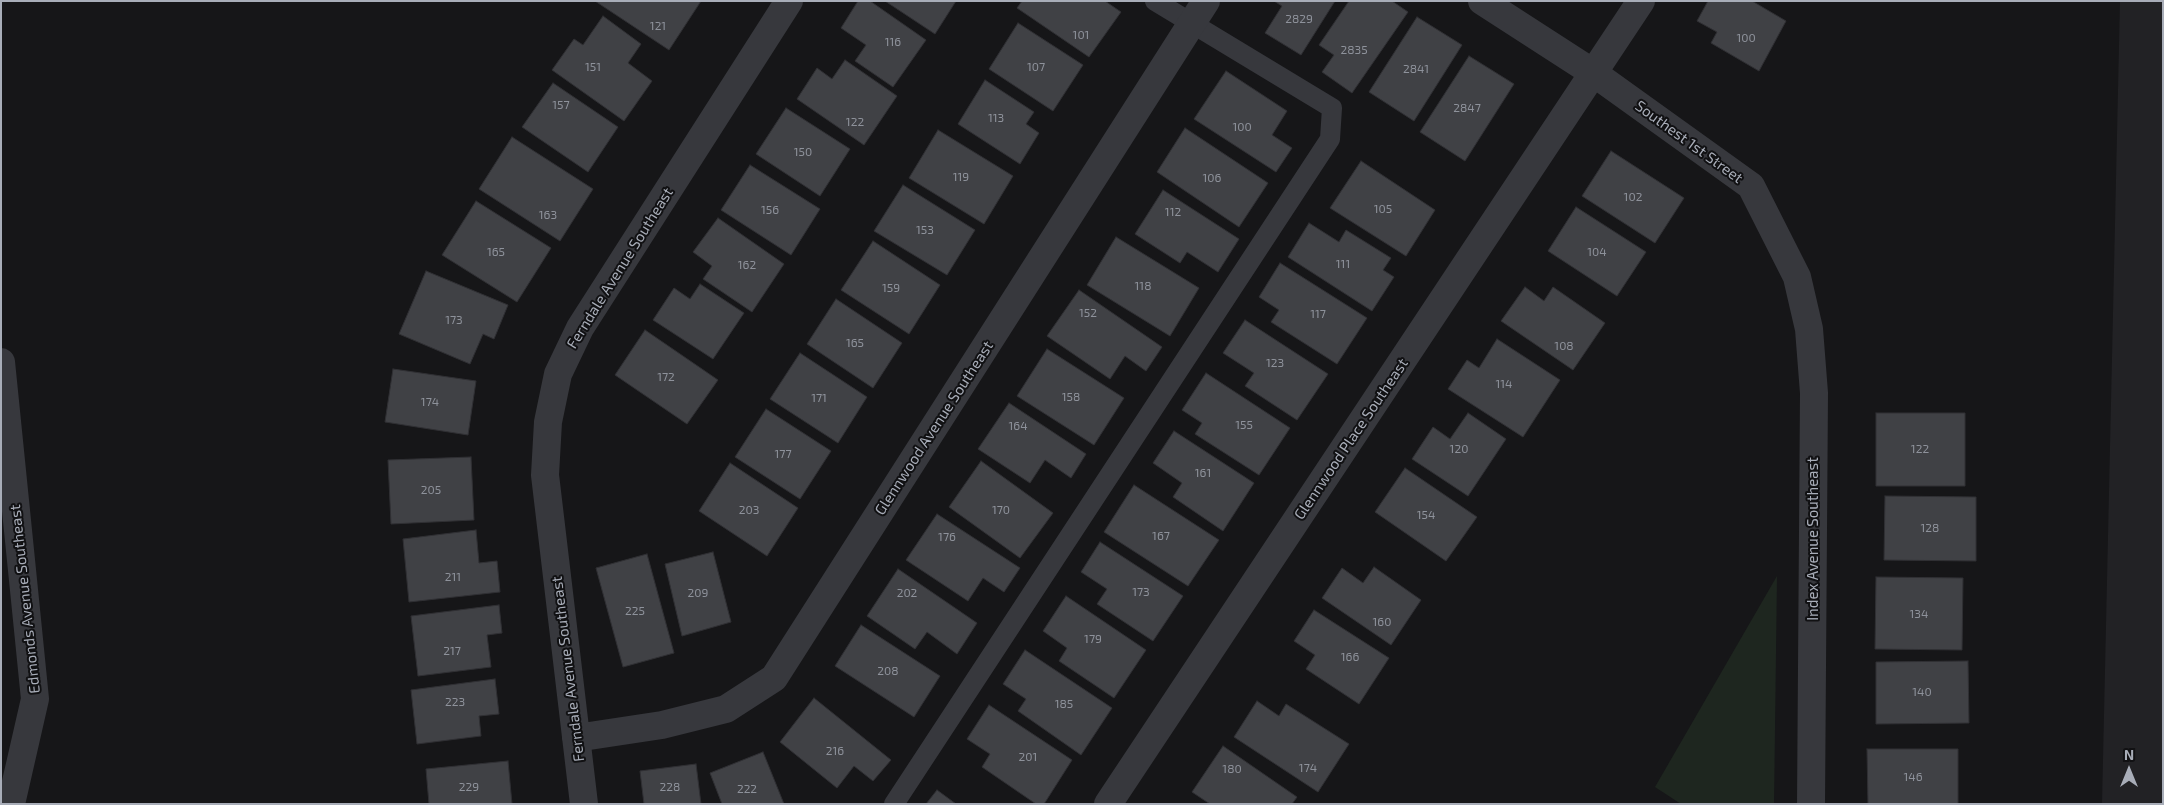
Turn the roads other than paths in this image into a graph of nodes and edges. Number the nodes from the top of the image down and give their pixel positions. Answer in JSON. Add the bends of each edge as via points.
{"nodes":[{"id":1,"x":789,"y":1,"type":"edge"},
{"id":2,"x":1155,"y":1,"type":"edge"},
{"id":3,"x":1206,"y":1,"type":"edge"},
{"id":4,"x":1482,"y":1,"type":"edge"},
{"id":5,"x":1641,"y":1,"type":"edge"},
{"id":6,"x":1192,"y":24,"type":"junction"},
{"id":7,"x":1595,"y":74,"type":"junction"},
{"id":8,"x":1797,"y":276,"type":"joint"},
{"id":9,"x":1,"y":362,"type":"edge"},
{"id":10,"x":576,"y":738,"type":"junction"},
{"id":11,"x":11,"y":804,"type":"edge"},
{"id":12,"x":584,"y":804,"type":"edge"},
{"id":13,"x":894,"y":804,"type":"edge"},
{"id":14,"x":1108,"y":804,"type":"edge"},
{"id":15,"x":1811,"y":804,"type":"edge"}],
"edges":[{"from":1,"to":10,"type":"street","name":"Ferndale Avenue Southeast","via":[[580,328],[558,374],[548,422],[545,475]]},
{"from":2,"to":6,"type":"lane"},
{"from":3,"to":6,"type":"street","name":"Glennwood Avenue Southeast"},
{"from":4,"to":7,"type":"street","name":"Southest 1st Street"},
{"from":5,"to":7,"type":"street","name":"Glennwood Place Southeast"},
{"from":6,"to":10,"type":"street","name":"Glennwood Avenue Southeast","via":[[774,678],[726,709],[662,725]]},
{"from":6,"to":13,"type":"lane","via":[[1332,108],[1330,139]]},
{"from":7,"to":8,"type":"street","name":"Southest 1st Street","via":[[1751,186]]},
{"from":7,"to":14,"type":"street","name":"Glennwood Place Southeast"},
{"from":8,"to":15,"type":"street","name":"Index Avenue Southeast","via":[[1809,329],[1814,393]]},
{"from":9,"to":11,"type":"street","name":"Edmonds Avenue Southeast","via":[[35,699]]},
{"from":10,"to":12,"type":"street","name":"Ferndale Avenue Southeast"}]}
